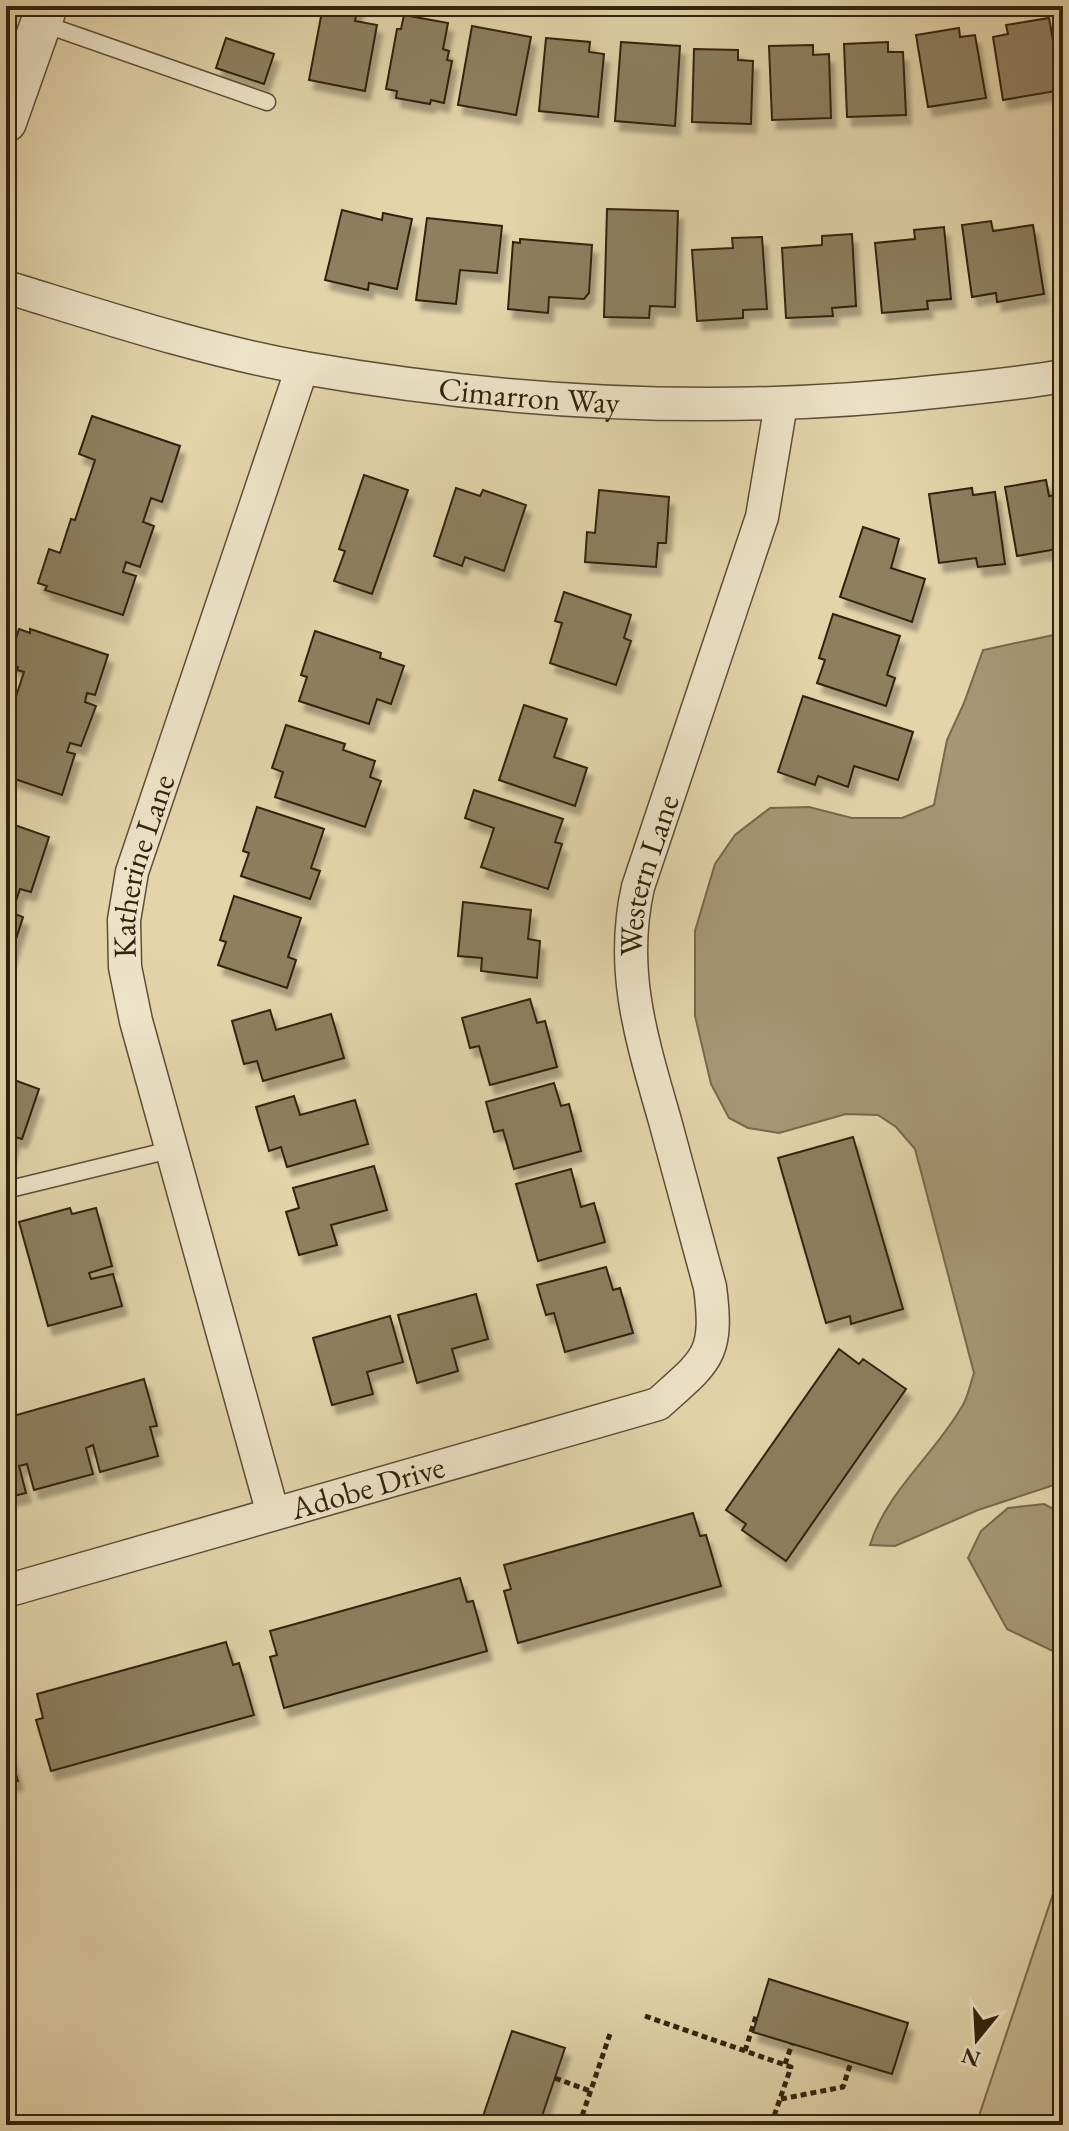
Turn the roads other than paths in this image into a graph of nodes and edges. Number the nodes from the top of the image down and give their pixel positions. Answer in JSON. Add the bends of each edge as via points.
{"nodes":[{"id":1,"x":44,"y":15,"type":"edge"},
{"id":2,"x":267,"y":102,"type":"dead end"},
{"id":3,"x":6,"y":122,"type":"edge"},
{"id":4,"x":6,"y":287,"type":"edge"},
{"id":5,"x":302,"y":368,"type":"junction"},
{"id":6,"x":1063,"y":376,"type":"edge"},
{"id":7,"x":781,"y":404,"type":"junction"},
{"id":8,"x":170,"y":1150,"type":"junction"},
{"id":9,"x":6,"y":1190,"type":"edge"},
{"id":10,"x":709,"y":1352,"type":"joint"},
{"id":11,"x":273,"y":1514,"type":"junction"},
{"id":12,"x":6,"y":1591,"type":"edge"}],
"edges":[{"from":1,"to":2,"type":"lane"},
{"from":1,"to":3,"type":"street"},
{"from":4,"to":5,"type":"street","name":"Cimarron Way","via":[[160,334]]},
{"from":5,"to":7,"type":"street","name":"Cimarron Way","via":[[562,400]]},
{"from":5,"to":8,"type":"street","name":"Katherine Lane","via":[[132,872],[124,920],[125,967]]},
{"from":6,"to":7,"type":"street","name":"Cimarron Way"},
{"from":7,"to":10,"type":"street","name":"Western Lane","via":[[762,517],[631,919],[631,978],[639,1028],[710,1287],[715,1323]]},
{"from":8,"to":9,"type":"lane"},
{"from":8,"to":11,"type":"street","name":"Katherine Lane"},
{"from":10,"to":11,"type":"street","name":"Adobe Drive","via":[[658,1404]]},
{"from":11,"to":12,"type":"street","name":"Adobe Drive"}]}
